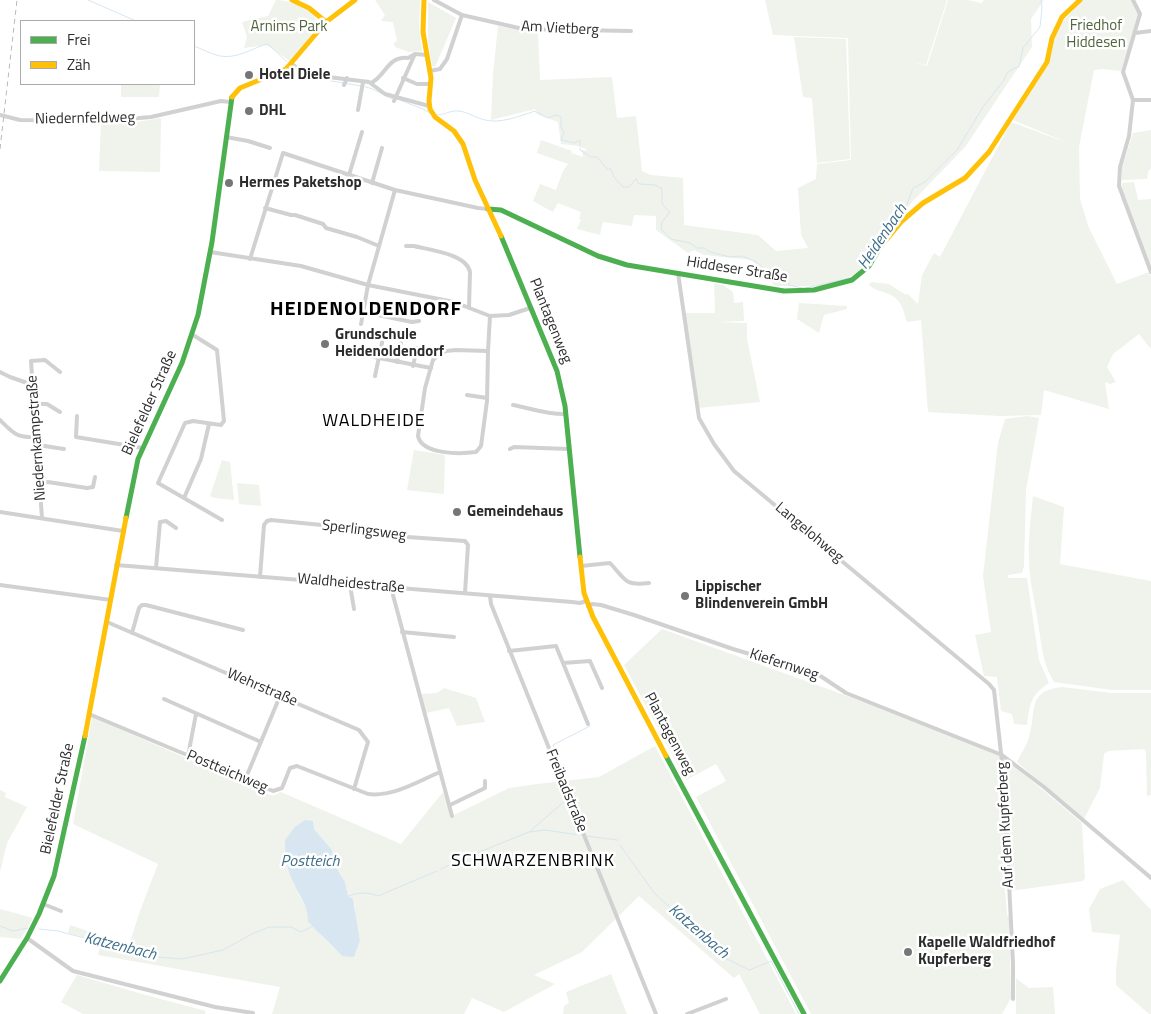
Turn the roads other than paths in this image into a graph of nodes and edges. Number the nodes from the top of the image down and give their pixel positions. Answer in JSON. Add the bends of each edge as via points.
{"nodes":[{"id":1,"x":292,"y":0,"type":"edge"},
{"id":2,"x":355,"y":0,"type":"edge"},
{"id":3,"x":424,"y":0,"type":"edge"},
{"id":4,"x":434,"y":0,"type":"edge"},
{"id":5,"x":1080,"y":0,"type":"edge"},
{"id":6,"x":1133,"y":0,"type":"edge"},
{"id":7,"x":462,"y":15,"type":"junction"},
{"id":8,"x":326,"y":22,"type":"junction"},
{"id":9,"x":631,"y":31,"type":"dead end"},
{"id":10,"x":1151,"y":32,"type":"edge"},
{"id":11,"x":1135,"y":33,"type":"junction"},
{"id":12,"x":415,"y":54,"type":"junction"},
{"id":13,"x":427,"y":55,"type":"junction"},
{"id":14,"x":292,"y":64,"type":"junction"},
{"id":15,"x":430,"y":71,"type":"junction"},
{"id":16,"x":403,"y":78,"type":"junction"},
{"id":17,"x":371,"y":83,"type":"junction"},
{"id":18,"x":431,"y":84,"type":"junction"},
{"id":19,"x":363,"y":85,"type":"junction"},
{"id":20,"x":396,"y":97,"type":"junction"},
{"id":21,"x":1133,"y":100,"type":"junction"},
{"id":22,"x":1151,"y":100,"type":"edge"},
{"id":23,"x":230,"y":102,"type":"junction"},
{"id":24,"x":394,"y":102,"type":"dead end"},
{"id":25,"x":358,"y":110,"type":"dead end"},
{"id":26,"x":432,"y":112,"type":"junction"},
{"id":27,"x":0,"y":116,"type":"edge"},
{"id":28,"x":362,"y":132,"type":"dead end"},
{"id":29,"x":226,"y":137,"type":"junction"},
{"id":30,"x":270,"y":148,"type":"dead end"},
{"id":31,"x":382,"y":148,"type":"dead end"},
{"id":32,"x":349,"y":175,"type":"junction"},
{"id":33,"x":372,"y":183,"type":"junction"},
{"id":34,"x":395,"y":190,"type":"junction"},
{"id":35,"x":265,"y":208,"type":"junction"},
{"id":36,"x":488,"y":208,"type":"junction"},
{"id":37,"x":379,"y":246,"type":"junction"},
{"id":38,"x":406,"y":246,"type":"dead end"},
{"id":39,"x":210,"y":252,"type":"junction"},
{"id":40,"x":250,"y":259,"type":"junction"},
{"id":41,"x":1151,"y":272,"type":"edge"},
{"id":42,"x":678,"y":273,"type":"junction"},
{"id":43,"x":368,"y":285,"type":"junction"},
{"id":44,"x":469,"y":308,"type":"junction"},
{"id":45,"x":530,"y":308,"type":"junction"},
{"id":46,"x":363,"y":312,"type":"junction"},
{"id":47,"x":490,"y":316,"type":"junction"},
{"id":48,"x":419,"y":321,"type":"dead end"},
{"id":49,"x":361,"y":324,"type":"dead end"},
{"id":50,"x":193,"y":335,"type":"junction"},
{"id":51,"x":383,"y":338,"type":"dead end"},
{"id":52,"x":401,"y":343,"type":"dead end"},
{"id":53,"x":417,"y":348,"type":"dead end"},
{"id":54,"x":488,"y":351,"type":"junction"},
{"id":55,"x":374,"y":357,"type":"dead end"},
{"id":56,"x":379,"y":358,"type":"junction"},
{"id":57,"x":397,"y":362,"type":"junction"},
{"id":58,"x":413,"y":366,"type":"junction"},
{"id":59,"x":431,"y":368,"type":"junction"},
{"id":60,"x":0,"y":372,"type":"edge"},
{"id":61,"x":60,"y":372,"type":"dead end"},
{"id":62,"x":375,"y":376,"type":"dead end"},
{"id":63,"x":33,"y":384,"type":"junction"},
{"id":64,"x":467,"y":395,"type":"dead end"},
{"id":65,"x":487,"y":398,"type":"junction"},
{"id":66,"x":35,"y":404,"type":"junction"},
{"id":67,"x":513,"y":405,"type":"dead end"},
{"id":68,"x":60,"y":412,"type":"dead end"},
{"id":69,"x":566,"y":414,"type":"junction"},
{"id":70,"x":77,"y":416,"type":"dead end"},
{"id":71,"x":0,"y":420,"type":"edge"},
{"id":72,"x":209,"y":424,"type":"junction"},
{"id":73,"x":37,"y":437,"type":"junction"},
{"id":74,"x":38,"y":445,"type":"junction"},
{"id":75,"x":143,"y":448,"type":"junction"},
{"id":76,"x":64,"y":449,"type":"dead end"},
{"id":77,"x":510,"y":449,"type":"dead end"},
{"id":78,"x":569,"y":449,"type":"junction"},
{"id":79,"x":95,"y":477,"type":"dead end"},
{"id":80,"x":40,"y":484,"type":"junction"},
{"id":81,"x":184,"y":498,"type":"junction"},
{"id":82,"x":0,"y":512,"type":"edge"},
{"id":83,"x":42,"y":518,"type":"junction"},
{"id":84,"x":222,"y":520,"type":"dead end"},
{"id":85,"x":176,"y":528,"type":"dead end"},
{"id":86,"x":123,"y":531,"type":"junction"},
{"id":87,"x":116,"y":565,"type":"junction"},
{"id":88,"x":581,"y":566,"type":"junction"},
{"id":89,"x":156,"y":568,"type":"junction"},
{"id":90,"x":260,"y":577,"type":"junction"},
{"id":91,"x":650,"y":583,"type":"dead end"},
{"id":92,"x":0,"y":585,"type":"edge"},
{"id":93,"x":350,"y":585,"type":"junction"},
{"id":94,"x":392,"y":587,"type":"junction"},
{"id":95,"x":465,"y":593,"type":"junction"},
{"id":96,"x":490,"y":596,"type":"junction"},
{"id":97,"x":111,"y":600,"type":"junction"},
{"id":98,"x":587,"y":603,"type":"junction"},
{"id":99,"x":354,"y":609,"type":"dead end"},
{"id":100,"x":107,"y":622,"type":"junction"},
{"id":101,"x":243,"y":630,"type":"dead end"},
{"id":102,"x":402,"y":632,"type":"junction"},
{"id":103,"x":132,"y":633,"type":"junction"},
{"id":104,"x":454,"y":637,"type":"dead end"},
{"id":105,"x":509,"y":651,"type":"junction"},
{"id":106,"x":563,"y":663,"type":"junction"},
{"id":107,"x":602,"y":688,"type":"dead end"},
{"id":108,"x":280,"y":696,"type":"junction"},
{"id":109,"x":164,"y":699,"type":"dead end"},
{"id":110,"x":89,"y":714,"type":"junction"},
{"id":111,"x":196,"y":714,"type":"junction"},
{"id":112,"x":588,"y":724,"type":"dead end"},
{"id":113,"x":261,"y":742,"type":"junction"},
{"id":114,"x":1002,"y":755,"type":"junction"},
{"id":115,"x":188,"y":756,"type":"junction"},
{"id":116,"x":440,"y":772,"type":"junction"},
{"id":117,"x":245,"y":780,"type":"junction"},
{"id":118,"x":485,"y":782,"type":"dead end"},
{"id":119,"x":354,"y":788,"type":"junction"},
{"id":120,"x":450,"y":805,"type":"junction"},
{"id":121,"x":452,"y":816,"type":"dead end"},
{"id":122,"x":1151,"y":878,"type":"edge"},
{"id":123,"x":44,"y":904,"type":"junction"},
{"id":124,"x":61,"y":911,"type":"dead end"},
{"id":125,"x":27,"y":938,"type":"junction"},
{"id":126,"x":0,"y":981,"type":"edge"},
{"id":127,"x":726,"y":999,"type":"dead end"},
{"id":128,"x":1013,"y":999,"type":"dead end"},
{"id":129,"x":253,"y":1013,"type":"edge"},
{"id":130,"x":656,"y":1014,"type":"edge"},
{"id":131,"x":686,"y":1014,"type":"edge"},
{"id":132,"x":804,"y":1014,"type":"edge"}],
"edges":[{"from":1,"to":8,"type":"main road","via":[[309,8]]},
{"from":2,"to":8,"type":"main road"},
{"from":3,"to":13,"type":"main road","via":[[423,32]]},
{"from":4,"to":7,"type":"street","name":"Am Vietberg"},
{"from":5,"to":42,"type":"main road","name":"Hiddeser Straße","via":[[1062,17],[1052,38],[1048,62],[989,152],[965,178],[923,203],[902,222],[857,277],[825,288],[793,291]]},
{"from":6,"to":11,"type":"street","via":[[1140,14]]},
{"from":7,"to":9,"type":"street","name":"Am Vietberg","via":[[522,29]]},
{"from":7,"to":15,"type":"street","via":[[447,59],[440,69]]},
{"from":8,"to":14,"type":"main road"},
{"from":10,"to":11,"type":"street"},
{"from":11,"to":21,"type":"street","via":[[1123,72]]},
{"from":12,"to":13,"type":"street"},
{"from":12,"to":16,"type":"street"},
{"from":12,"to":17,"type":"street","via":[[389,64]]},
{"from":13,"to":15,"type":"main road"},
{"from":14,"to":19,"type":"street","via":[[301,72],[323,79]]},
{"from":14,"to":23,"type":"main road","via":[[240,88]]},
{"from":15,"to":18,"type":"main road"},
{"from":16,"to":18,"type":"street","via":[[417,84]]},
{"from":16,"to":20,"type":"street"},
{"from":17,"to":19,"type":"street"},
{"from":17,"to":20,"type":"street","via":[[385,94]]},
{"from":18,"to":26,"type":"main road"},
{"from":19,"to":25,"type":"street"},
{"from":20,"to":24,"type":"street"},
{"from":20,"to":26,"type":"street"},
{"from":21,"to":22,"type":"street"},
{"from":21,"to":41,"type":"street","via":[[1129,136],[1120,168],[1120,186]]},
{"from":23,"to":27,"type":"street","name":"Niedernfeldweg","via":[[221,101],[151,117],[105,121],[20,120]]},
{"from":23,"to":29,"type":"main road","name":"Bielefelder Straße"},
{"from":26,"to":36,"type":"main road","via":[[461,140]]},
{"from":28,"to":32,"type":"street"},
{"from":29,"to":30,"type":"street"},
{"from":29,"to":39,"type":"main road","name":"Bielefelder Straße"},
{"from":31,"to":33,"type":"street"},
{"from":32,"to":33,"type":"street"},
{"from":32,"to":35,"type":"street","via":[[284,153]]},
{"from":33,"to":34,"type":"street"},
{"from":34,"to":36,"type":"street"},
{"from":34,"to":37,"type":"street"},
{"from":35,"to":37,"type":"street","via":[[323,224],[326,228]]},
{"from":35,"to":40,"type":"street"},
{"from":36,"to":42,"type":"main road","name":"Hiddeser Straße","via":[[501,210],[606,260]]},
{"from":36,"to":45,"type":"main road","name":"Plantagenweg"},
{"from":37,"to":43,"type":"street"},
{"from":38,"to":44,"type":"street","via":[[463,259],[470,272]]},
{"from":39,"to":40,"type":"street"},
{"from":39,"to":50,"type":"main road","name":"Bielefelder Straße"},
{"from":40,"to":43,"type":"street","via":[[301,266]]},
{"from":42,"to":114,"type":"street","name":"Langelohweg","via":[[699,418],[714,444],[734,470],[989,684],[994,690],[997,705]]},
{"from":43,"to":44,"type":"street","via":[[454,302]]},
{"from":43,"to":46,"type":"street"},
{"from":44,"to":47,"type":"street"},
{"from":45,"to":47,"type":"street","via":[[509,315]]},
{"from":45,"to":69,"type":"main road","name":"Plantagenweg","via":[[557,371]]},
{"from":46,"to":48,"type":"street"},
{"from":46,"to":49,"type":"street"},
{"from":47,"to":54,"type":"street"},
{"from":50,"to":72,"type":"street","via":[[218,352],[224,421],[221,425]]},
{"from":50,"to":75,"type":"main road","name":"Bielefelder Straße"},
{"from":51,"to":56,"type":"street"},
{"from":52,"to":57,"type":"street"},
{"from":53,"to":58,"type":"street"},
{"from":54,"to":59,"type":"street","via":[[446,351],[433,360]]},
{"from":54,"to":65,"type":"street"},
{"from":55,"to":56,"type":"street"},
{"from":56,"to":57,"type":"street"},
{"from":56,"to":62,"type":"street"},
{"from":57,"to":58,"type":"street"},
{"from":58,"to":59,"type":"street"},
{"from":59,"to":65,"type":"street","via":[[418,436],[424,447],[447,452],[476,452],[481,446]]},
{"from":60,"to":63,"type":"street"},
{"from":61,"to":63,"type":"street","name":"Niedernkampstraße","via":[[45,360],[31,361]]},
{"from":63,"to":66,"type":"street","name":"Niedernkampstraße"},
{"from":64,"to":65,"type":"street"},
{"from":66,"to":68,"type":"street","via":[[48,404]]},
{"from":66,"to":73,"type":"street","name":"Niedernkampstraße"},
{"from":67,"to":69,"type":"street"},
{"from":69,"to":78,"type":"main road","name":"Plantagenweg"},
{"from":70,"to":75,"type":"street","via":[[76,437]]},
{"from":71,"to":73,"type":"street","via":[[13,434]]},
{"from":72,"to":81,"type":"street","via":[[201,459]]},
{"from":72,"to":81,"type":"street","via":[[193,420],[185,422],[158,483]]},
{"from":73,"to":74,"type":"street","name":"Niedernkampstraße"},
{"from":74,"to":76,"type":"street"},
{"from":74,"to":80,"type":"street","name":"Niedernkampstraße"},
{"from":75,"to":86,"type":"main road","name":"Bielefelder Straße","via":[[134,472]]},
{"from":77,"to":78,"type":"street"},
{"from":78,"to":88,"type":"main road","name":"Plantagenweg"},
{"from":79,"to":80,"type":"street","via":[[93,487],[87,488],[48,482]]},
{"from":80,"to":83,"type":"street","name":"Niedernkampstraße"},
{"from":81,"to":84,"type":"street"},
{"from":82,"to":83,"type":"street"},
{"from":83,"to":86,"type":"street"},
{"from":85,"to":89,"type":"street","via":[[160,522]]},
{"from":86,"to":87,"type":"main road","name":"Bielefelder Straße"},
{"from":87,"to":89,"type":"street","name":"Waldheidestraße"},
{"from":87,"to":97,"type":"main road","name":"Bielefelder Straße"},
{"from":88,"to":91,"type":"street","via":[[610,563],[629,583]]},
{"from":88,"to":98,"type":"main road","name":"Plantagenweg"},
{"from":89,"to":90,"type":"street","name":"Waldheidestraße"},
{"from":90,"to":93,"type":"street","name":"Waldheidestraße"},
{"from":90,"to":95,"type":"street","name":"Sperlingsweg","via":[[264,525],[271,520],[393,536],[465,540],[468,545]]},
{"from":92,"to":97,"type":"street"},
{"from":93,"to":94,"type":"street","name":"Waldheidestraße"},
{"from":93,"to":99,"type":"street"},
{"from":94,"to":95,"type":"street","name":"Waldheidestraße"},
{"from":94,"to":102,"type":"street"},
{"from":95,"to":96,"type":"street","name":"Waldheidestraße"},
{"from":96,"to":98,"type":"street","name":"Waldheidestraße"},
{"from":96,"to":105,"type":"street","name":"Freibadstraße"},
{"from":97,"to":100,"type":"main road","name":"Bielefelder Straße"},
{"from":98,"to":114,"type":"street","name":"Kiefernweg","via":[[626,612],[819,675],[846,692]]},
{"from":98,"to":132,"type":"main road","name":"Plantagenweg"},
{"from":100,"to":103,"type":"street","name":"Wehrstraße"},
{"from":100,"to":110,"type":"main road","name":"Bielefelder Straße"},
{"from":101,"to":103,"type":"street","via":[[146,605],[139,608]]},
{"from":102,"to":104,"type":"street"},
{"from":102,"to":116,"type":"street"},
{"from":103,"to":108,"type":"street","name":"Wehrstraße"},
{"from":105,"to":106,"type":"street","via":[[556,646]]},
{"from":105,"to":130,"type":"street","name":"Freibadstraße"},
{"from":106,"to":107,"type":"street","via":[[590,661]]},
{"from":106,"to":112,"type":"street"},
{"from":108,"to":113,"type":"street"},
{"from":108,"to":119,"type":"street","name":"Wehrstraße","via":[[363,733],[368,742]]},
{"from":109,"to":111,"type":"street"},
{"from":110,"to":115,"type":"street","name":"Postteichweg"},
{"from":110,"to":123,"type":"main road","name":"Bielefelder Straße","via":[[67,822]]},
{"from":111,"to":113,"type":"street"},
{"from":111,"to":115,"type":"street"},
{"from":113,"to":117,"type":"street"},
{"from":114,"to":122,"type":"street","name":"Auf dem Kupferberg"},
{"from":114,"to":128,"type":"street","name":"Auf dem Kupferberg"},
{"from":115,"to":117,"type":"street","name":"Postteichweg"},
{"from":116,"to":119,"type":"street","via":[[386,794],[368,794]]},
{"from":116,"to":120,"type":"street"},
{"from":117,"to":119,"type":"street","name":"Postteichweg","via":[[276,791],[282,788],[290,768],[297,766]]},
{"from":118,"to":120,"type":"street","via":[[485,788]]},
{"from":120,"to":121,"type":"street"},
{"from":123,"to":124,"type":"street"},
{"from":123,"to":125,"type":"main road","name":"Bielefelder Straße"},
{"from":125,"to":126,"type":"main road","name":"Bielefelder Straße"},
{"from":125,"to":129,"type":"street","via":[[73,971]]},
{"from":127,"to":131,"type":"street"}]}
